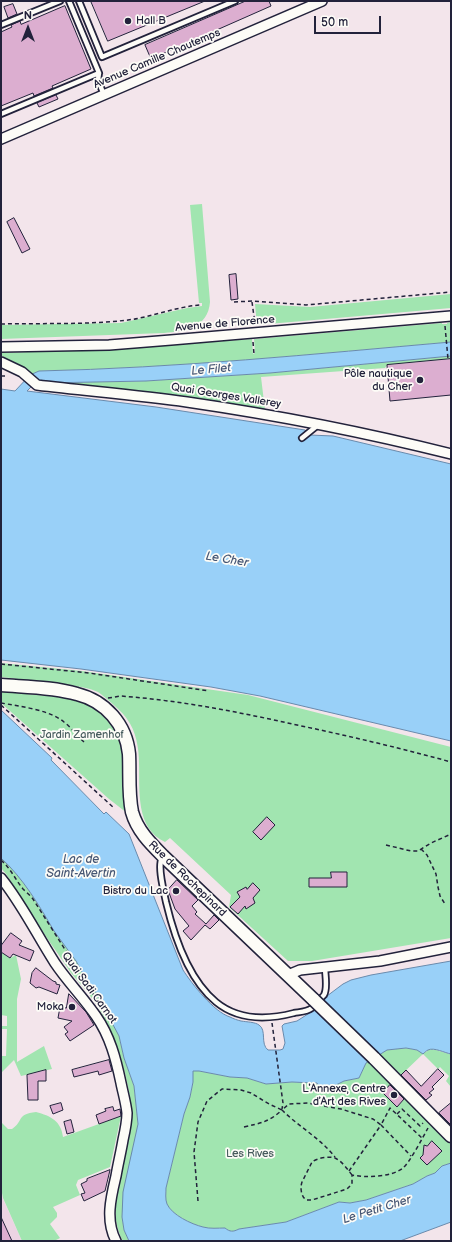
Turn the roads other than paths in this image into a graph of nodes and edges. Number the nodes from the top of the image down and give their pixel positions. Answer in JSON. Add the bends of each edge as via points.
{"nodes":[{"id":1,"x":60,"y":1,"type":"edge"},
{"id":2,"x":69,"y":1,"type":"edge"},
{"id":3,"x":79,"y":1,"type":"edge"},
{"id":4,"x":235,"y":1,"type":"edge"},
{"id":5,"x":322,"y":1,"type":"edge"},
{"id":6,"x":1,"y":25,"type":"edge"},
{"id":7,"x":99,"y":73,"type":"junction"},
{"id":8,"x":104,"y":95,"type":"junction"},
{"id":9,"x":1,"y":114,"type":"edge"},
{"id":10,"x":1,"y":139,"type":"edge"},
{"id":11,"x":451,"y":316,"type":"edge"},
{"id":12,"x":1,"y":347,"type":"edge"},
{"id":13,"x":1,"y":362,"type":"edge"},
{"id":14,"x":319,"y":424,"type":"junction"},
{"id":15,"x":302,"y":438,"type":"dead end"},
{"id":16,"x":451,"y":454,"type":"edge"},
{"id":17,"x":1,"y":685,"type":"edge"},
{"id":18,"x":163,"y":856,"type":"junction"},
{"id":19,"x":1,"y":878,"type":"edge"},
{"id":20,"x":451,"y":947,"type":"edge"},
{"id":21,"x":325,"y":968,"type":"junction"},
{"id":22,"x":288,"y":975,"type":"junction"},
{"id":23,"x":451,"y":1136,"type":"edge"},
{"id":24,"x":116,"y":1241,"type":"edge"}],
"edges":[{"from":1,"to":6,"type":"lane"},
{"from":2,"to":7,"type":"lane"},
{"from":3,"to":4,"type":"lane","via":[[102,57]]},
{"from":5,"to":8,"type":"street","name":"Avenue Camille Chautemps"},
{"from":7,"to":8,"type":"lane","via":[[98,80]]},
{"from":7,"to":9,"type":"lane"},
{"from":8,"to":10,"type":"street","name":"Avenue Camille Chautemps"},
{"from":11,"to":12,"type":"street","name":"Avenue de Florence","via":[[109,345]]},
{"from":13,"to":14,"type":"street","name":"Quai Georges Vallerey","via":[[22,372],[37,385],[186,402]]},
{"from":14,"to":15,"type":"lane"},
{"from":14,"to":16,"type":"street","name":"Quai Georges Vallerey"},
{"from":17,"to":18,"type":"street","name":"Rue de Rochepinard","via":[[77,694],[97,702],[112,714],[122,729],[128,747],[134,818],[144,836]]},
{"from":18,"to":21,"type":"lane","via":[[160,864],[164,894],[184,958],[206,992],[226,1009],[237,1015],[258,1018],[284,1016],[311,1009],[324,994]]},
{"from":18,"to":22,"type":"street","name":"Rue de Rochepinard"},
{"from":19,"to":24,"type":"street","name":"Quai Sadi Carnot","via":[[61,972],[95,1014],[111,1045],[127,1113],[110,1201],[110,1222]]},
{"from":20,"to":21,"type":"street","via":[[380,962]]},
{"from":21,"to":22,"type":"street","via":[[300,970]]},
{"from":22,"to":23,"type":"street","name":"Rue de Rochepinard","bridge":true}]}
